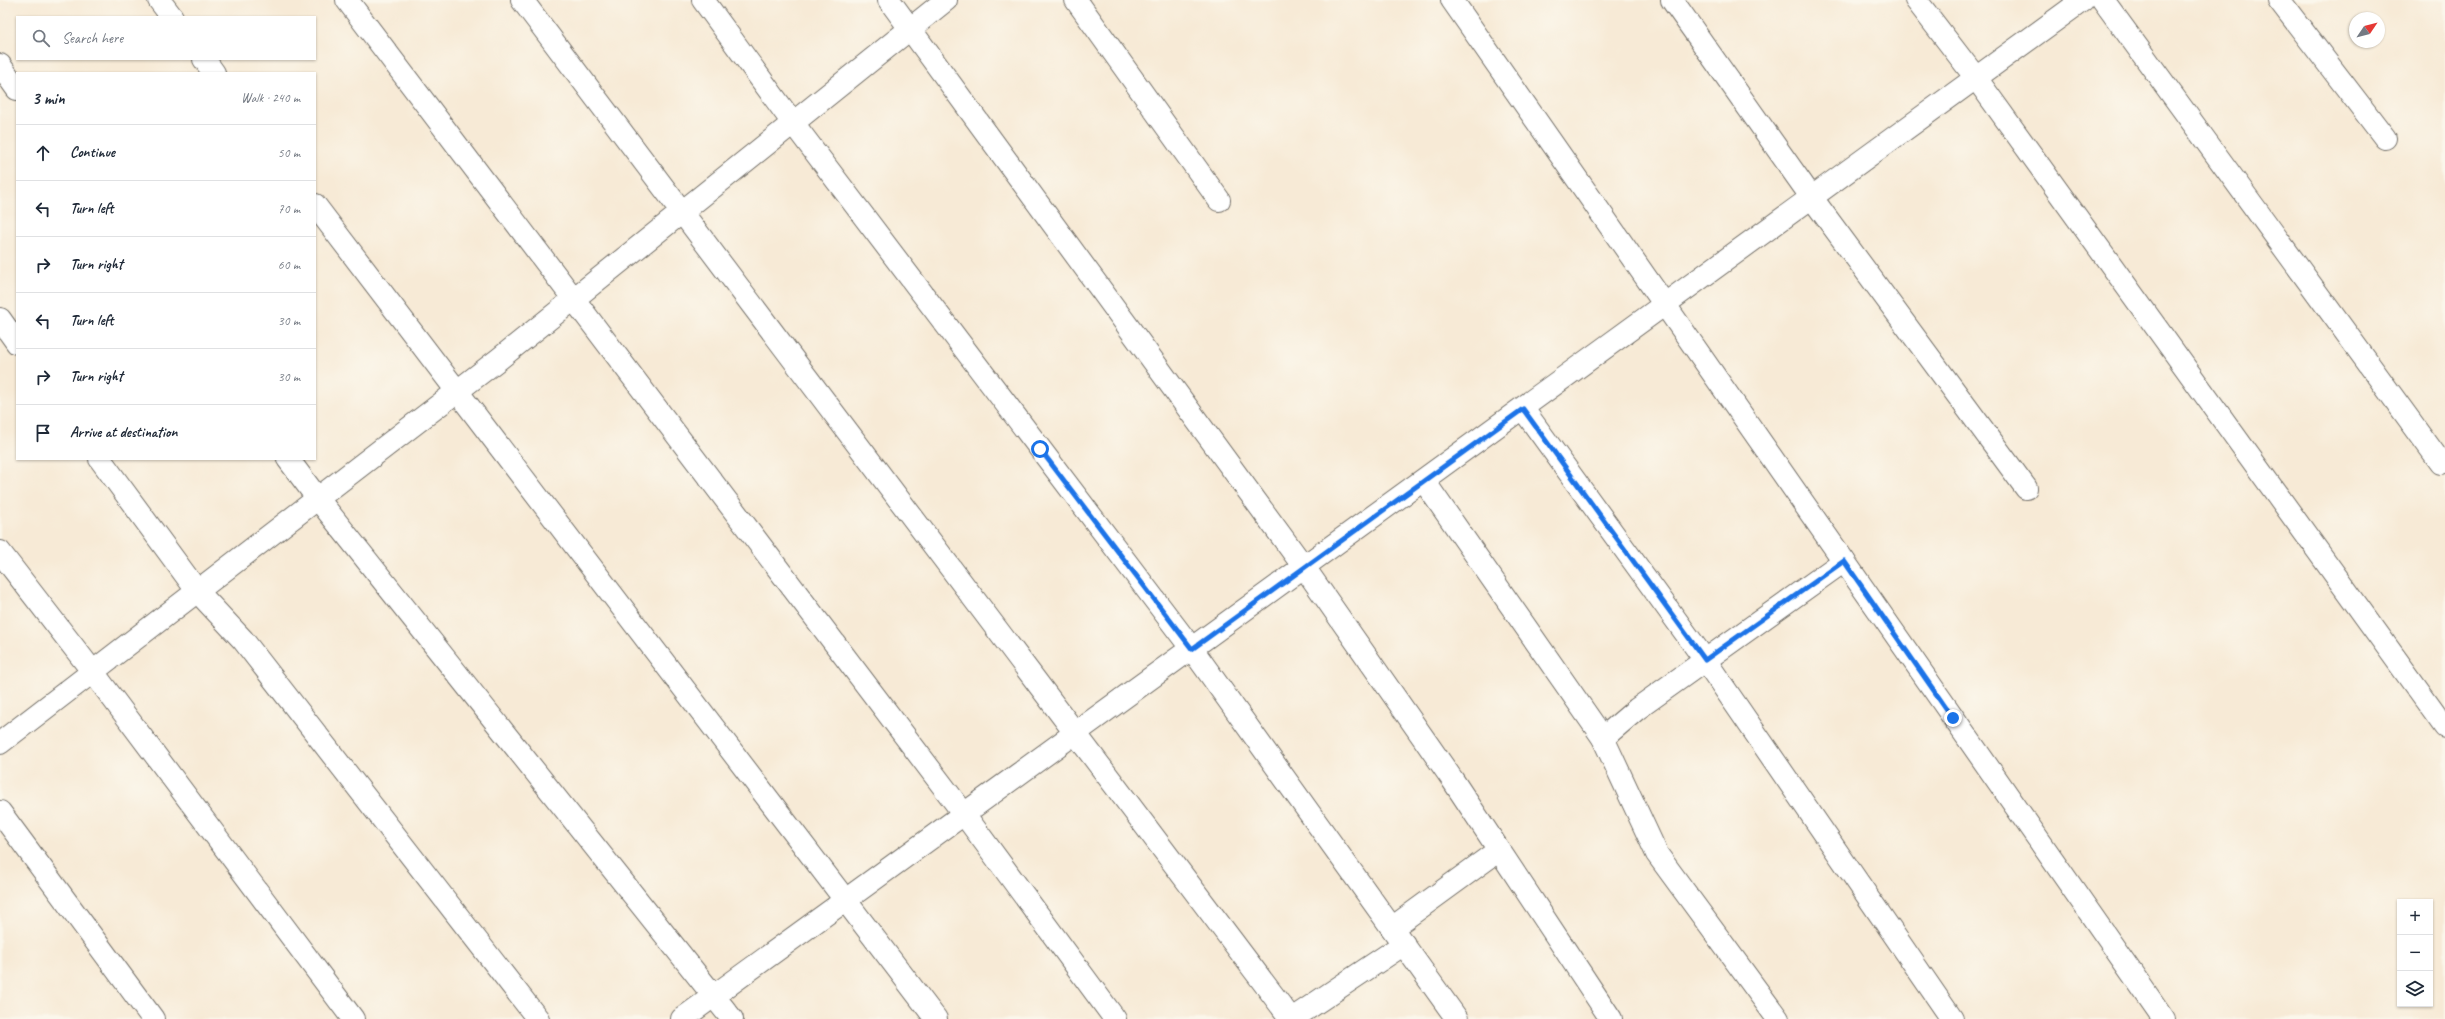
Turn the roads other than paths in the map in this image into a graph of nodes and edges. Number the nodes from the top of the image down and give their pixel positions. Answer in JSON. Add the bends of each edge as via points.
{"nodes":[{"id":1,"x":159,"y":0,"type":"edge"},
{"id":2,"x":347,"y":0,"type":"edge"},
{"id":3,"x":522,"y":0,"type":"edge"},
{"id":4,"x":703,"y":0,"type":"edge"},
{"id":5,"x":889,"y":0,"type":"edge"},
{"id":6,"x":946,"y":0,"type":"edge"},
{"id":7,"x":1076,"y":0,"type":"edge"},
{"id":8,"x":1452,"y":0,"type":"edge"},
{"id":9,"x":1672,"y":0,"type":"edge"},
{"id":10,"x":1916,"y":0,"type":"edge"},
{"id":11,"x":2083,"y":0,"type":"edge"},
{"id":12,"x":2103,"y":0,"type":"edge"},
{"id":13,"x":2279,"y":0,"type":"edge"},
{"id":14,"x":171,"y":16,"type":"edge"},
{"id":15,"x":910,"y":28,"type":"junction"},
{"id":16,"x":205,"y":60,"type":"edge"},
{"id":17,"x":0,"y":65,"type":"edge"},
{"id":18,"x":213,"y":72,"type":"edge"},
{"id":19,"x":1976,"y":78,"type":"junction"},
{"id":20,"x":16,"y":88,"type":"edge"},
{"id":21,"x":793,"y":123,"type":"junction"},
{"id":22,"x":2385,"y":138,"type":"dead end"},
{"id":23,"x":1812,"y":198,"type":"junction"},
{"id":24,"x":1218,"y":200,"type":"dead end"},
{"id":25,"x":316,"y":206,"type":"edge"},
{"id":26,"x":681,"y":213,"type":"junction"},
{"id":27,"x":573,"y":300,"type":"junction"},
{"id":28,"x":1665,"y":305,"type":"junction"},
{"id":29,"x":0,"y":319,"type":"edge"},
{"id":30,"x":16,"y":342,"type":"edge"},
{"id":31,"x":457,"y":391,"type":"junction"},
{"id":32,"x":1523,"y":409,"type":"junction"},
{"id":33,"x":101,"y":460,"type":"edge"},
{"id":34,"x":289,"y":460,"type":"edge"},
{"id":35,"x":2441,"y":463,"type":"dead end"},
{"id":36,"x":1424,"y":480,"type":"junction"},
{"id":37,"x":2026,"y":488,"type":"dead end"},
{"id":38,"x":318,"y":499,"type":"junction"},
{"id":39,"x":0,"y":552,"type":"edge"},
{"id":40,"x":1844,"y":561,"type":"junction"},
{"id":41,"x":1304,"y":567,"type":"junction"},
{"id":42,"x":198,"y":592,"type":"junction"},
{"id":43,"x":1192,"y":649,"type":"junction"},
{"id":44,"x":1705,"y":660,"type":"junction"},
{"id":45,"x":93,"y":672,"type":"junction"},
{"id":46,"x":2445,"y":727,"type":"edge"},
{"id":47,"x":1077,"y":733,"type":"junction"},
{"id":48,"x":1603,"y":738,"type":"junction"},
{"id":49,"x":0,"y":743,"type":"edge"},
{"id":50,"x":0,"y":812,"type":"edge"},
{"id":51,"x":964,"y":814,"type":"junction"},
{"id":52,"x":1499,"y":850,"type":"junction"},
{"id":53,"x":846,"y":900,"type":"junction"},
{"id":54,"x":1398,"y":936,"type":"junction"},
{"id":55,"x":714,"y":996,"type":"junction"},
{"id":56,"x":153,"y":1019,"type":"edge"},
{"id":57,"x":353,"y":1019,"type":"edge"},
{"id":58,"x":538,"y":1019,"type":"edge"},
{"id":59,"x":682,"y":1019,"type":"edge"},
{"id":60,"x":732,"y":1019,"type":"edge"},
{"id":61,"x":936,"y":1019,"type":"edge"},
{"id":62,"x":1115,"y":1019,"type":"edge"},
{"id":63,"x":1291,"y":1019,"type":"edge"},
{"id":64,"x":1457,"y":1019,"type":"edge"},
{"id":65,"x":1611,"y":1019,"type":"edge"},
{"id":66,"x":1778,"y":1019,"type":"edge"},
{"id":67,"x":1952,"y":1019,"type":"edge"},
{"id":68,"x":2164,"y":1019,"type":"edge"}],
"edges":[{"from":1,"to":14,"type":"street"},
{"from":2,"to":27,"type":"street"},
{"from":3,"to":26,"type":"street"},
{"from":4,"to":21,"type":"street"},
{"from":5,"to":15,"type":"street"},
{"from":6,"to":15,"type":"street"},
{"from":7,"to":24,"type":"street"},
{"from":8,"to":28,"type":"street"},
{"from":9,"to":23,"type":"street"},
{"from":10,"to":19,"type":"street"},
{"from":11,"to":19,"type":"street"},
{"from":12,"to":35,"type":"street"},
{"from":13,"to":22,"type":"street"},
{"from":15,"to":21,"type":"street"},
{"from":15,"to":41,"type":"street"},
{"from":16,"to":18,"type":"street"},
{"from":17,"to":20,"type":"street"},
{"from":19,"to":23,"type":"street"},
{"from":19,"to":46,"type":"street"},
{"from":21,"to":26,"type":"street"},
{"from":21,"to":43,"type":"street"},
{"from":23,"to":28,"type":"street"},
{"from":23,"to":37,"type":"street"},
{"from":25,"to":31,"type":"street"},
{"from":26,"to":27,"type":"street"},
{"from":26,"to":47,"type":"street"},
{"from":27,"to":31,"type":"street"},
{"from":27,"to":51,"type":"street"},
{"from":28,"to":32,"type":"street"},
{"from":28,"to":40,"type":"street"},
{"from":29,"to":30,"type":"street"},
{"from":31,"to":38,"type":"street"},
{"from":31,"to":53,"type":"street"},
{"from":32,"to":36,"type":"street"},
{"from":32,"to":44,"type":"street"},
{"from":33,"to":42,"type":"street"},
{"from":34,"to":38,"type":"street"},
{"from":36,"to":41,"type":"street"},
{"from":36,"to":48,"type":"street"},
{"from":38,"to":42,"type":"street"},
{"from":38,"to":55,"type":"street"},
{"from":39,"to":45,"type":"street"},
{"from":40,"to":44,"type":"street"},
{"from":40,"to":68,"type":"street"},
{"from":41,"to":43,"type":"street"},
{"from":41,"to":52,"type":"street"},
{"from":42,"to":45,"type":"street"},
{"from":42,"to":58,"type":"street","via":[[243,640]]},
{"from":43,"to":47,"type":"street"},
{"from":43,"to":54,"type":"street"},
{"from":44,"to":48,"type":"street"},
{"from":44,"to":67,"type":"street"},
{"from":45,"to":49,"type":"street"},
{"from":45,"to":57,"type":"street"},
{"from":47,"to":51,"type":"street"},
{"from":47,"to":63,"type":"street"},
{"from":48,"to":66,"type":"street","via":[[1657,854]]},
{"from":50,"to":56,"type":"street"},
{"from":51,"to":53,"type":"street"},
{"from":51,"to":62,"type":"street"},
{"from":52,"to":54,"type":"street"},
{"from":52,"to":65,"type":"street"},
{"from":53,"to":55,"type":"street"},
{"from":53,"to":61,"type":"street"},
{"from":54,"to":63,"type":"street"},
{"from":54,"to":64,"type":"street"},
{"from":55,"to":59,"type":"street"},
{"from":55,"to":60,"type":"street"}]}
